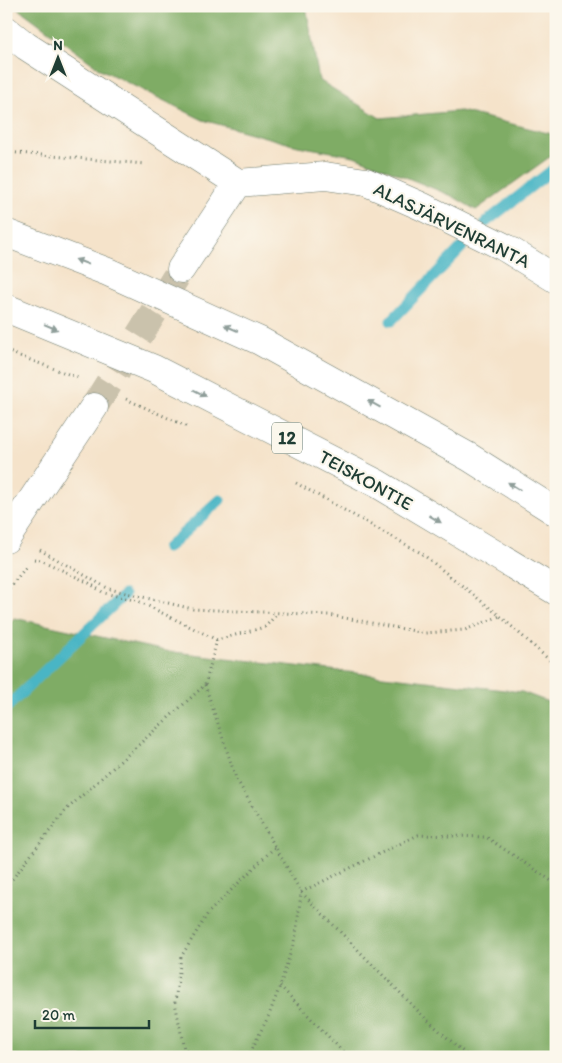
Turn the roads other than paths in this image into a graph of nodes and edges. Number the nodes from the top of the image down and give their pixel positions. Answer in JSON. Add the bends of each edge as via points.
{"nodes":[{"id":1,"x":6,"y":30,"type":"edge"},
{"id":2,"x":238,"y":183,"type":"junction"},
{"id":3,"x":6,"y":233,"type":"edge"},
{"id":4,"x":180,"y":269,"type":"tunnel mouth"},
{"id":5,"x":556,"y":279,"type":"edge"},
{"id":6,"x":6,"y":308,"type":"edge"},
{"id":7,"x":94,"y":408,"type":"tunnel mouth"},
{"id":8,"x":556,"y":512,"type":"edge"},
{"id":9,"x":6,"y":539,"type":"edge"},
{"id":10,"x":556,"y":591,"type":"edge"}],
"edges":[{"from":1,"to":2,"type":"main road"},
{"from":2,"to":4,"type":"main road"},
{"from":2,"to":5,"type":"main road","name":"ALASJÄRVENRANTA","via":[[325,176],[366,182],[504,246]]},
{"from":8,"to":3,"type":"main road","one_way":true,"via":[[469,457],[260,341],[108,272]]},
{"from":6,"to":10,"type":"main road","name":"TEISKONTIE","number":"12","one_way":true,"via":[[180,382],[378,484]]},
{"from":7,"to":9,"type":"main road"}]}
